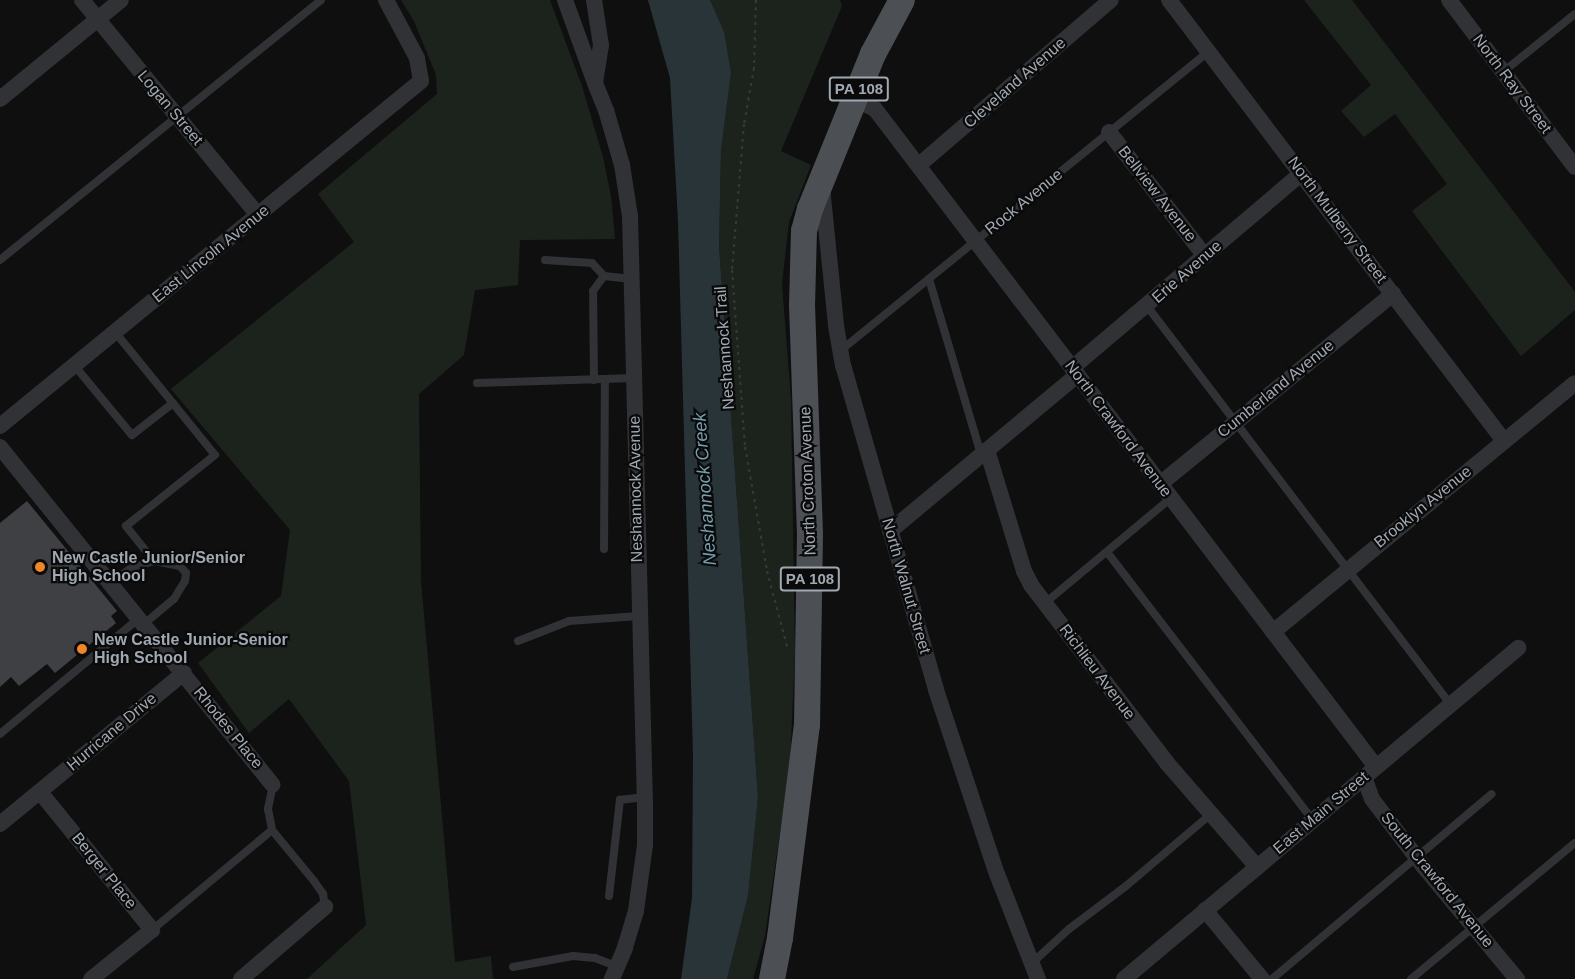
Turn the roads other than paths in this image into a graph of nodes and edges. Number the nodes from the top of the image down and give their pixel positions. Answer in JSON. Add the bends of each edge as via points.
{"nodes":[{"id":1,"x":82,"y":0,"type":"edge"},
{"id":2,"x":121,"y":0,"type":"edge"},
{"id":3,"x":321,"y":0,"type":"edge"},
{"id":4,"x":386,"y":0,"type":"edge"},
{"id":5,"x":565,"y":0,"type":"edge"},
{"id":6,"x":594,"y":0,"type":"edge"},
{"id":7,"x":902,"y":0,"type":"edge"},
{"id":8,"x":1111,"y":0,"type":"edge"},
{"id":9,"x":1168,"y":0,"type":"edge"},
{"id":10,"x":1449,"y":0,"type":"edge"},
{"id":11,"x":1575,"y":14,"type":"edge"},
{"id":12,"x":98,"y":19,"type":"junction"},
{"id":13,"x":1208,"y":52,"type":"junction"},
{"id":14,"x":1503,"y":73,"type":"junction"},
{"id":15,"x":595,"y":83,"type":"junction"},
{"id":16,"x":0,"y":99,"type":"edge"},
{"id":17,"x":855,"y":99,"type":"junction"},
{"id":18,"x":176,"y":115,"type":"junction"},
{"id":19,"x":1109,"y":132,"type":"junction"},
{"id":20,"x":1574,"y":163,"type":"edge"},
{"id":21,"x":919,"y":165,"type":"junction"},
{"id":22,"x":1301,"y":174,"type":"junction"},
{"id":23,"x":822,"y":181,"type":"junction"},
{"id":24,"x":258,"y":215,"type":"junction"},
{"id":25,"x":976,"y":241,"type":"junction"},
{"id":26,"x":1205,"y":256,"type":"junction"},
{"id":27,"x":0,"y":260,"type":"edge"},
{"id":28,"x":545,"y":260,"type":"dead end"},
{"id":29,"x":604,"y":276,"type":"junction"},
{"id":30,"x":632,"y":279,"type":"junction"},
{"id":31,"x":929,"y":279,"type":"junction"},
{"id":32,"x":1393,"y":294,"type":"junction"},
{"id":33,"x":1147,"y":306,"type":"junction"},
{"id":34,"x":115,"y":332,"type":"junction"},
{"id":35,"x":840,"y":351,"type":"junction"},
{"id":36,"x":74,"y":365,"type":"junction"},
{"id":37,"x":1074,"y":371,"type":"junction"},
{"id":38,"x":634,"y":378,"type":"junction"},
{"id":39,"x":605,"y":379,"type":"junction"},
{"id":40,"x":594,"y":380,"type":"junction"},
{"id":41,"x":477,"y":383,"type":"dead end"},
{"id":42,"x":1575,"y":383,"type":"edge"},
{"id":43,"x":173,"y":403,"type":"junction"},
{"id":44,"x":1234,"y":423,"type":"junction"},
{"id":45,"x":0,"y":426,"type":"edge"},
{"id":46,"x":1504,"y":441,"type":"junction"},
{"id":47,"x":0,"y":447,"type":"edge"},
{"id":48,"x":984,"y":452,"type":"junction"},
{"id":49,"x":1160,"y":484,"type":"junction"},
{"id":50,"x":1171,"y":498,"type":"junction"},
{"id":51,"x":890,"y":531,"type":"junction"},
{"id":52,"x":604,"y":549,"type":"dead end"},
{"id":53,"x":1107,"y":552,"type":"junction"},
{"id":54,"x":154,"y":561,"type":"junction"},
{"id":55,"x":1347,"y":570,"type":"junction"},
{"id":56,"x":111,"y":583,"type":"junction"},
{"id":57,"x":1045,"y":603,"type":"junction"},
{"id":58,"x":639,"y":616,"type":"junction"},
{"id":59,"x":142,"y":621,"type":"junction"},
{"id":60,"x":1273,"y":632,"type":"junction"},
{"id":61,"x":518,"y":641,"type":"dead end"},
{"id":62,"x":1518,"y":648,"type":"dead end"},
{"id":63,"x":184,"y":674,"type":"junction"},
{"id":64,"x":1451,"y":705,"type":"junction"},
{"id":65,"x":0,"y":734,"type":"edge"},
{"id":66,"x":1370,"y":772,"type":"junction"},
{"id":67,"x":273,"y":785,"type":"joint"},
{"id":68,"x":40,"y":792,"type":"junction"},
{"id":69,"x":1492,"y":794,"type":"dead end"},
{"id":70,"x":645,"y":797,"type":"junction"},
{"id":71,"x":1212,"y":814,"type":"junction"},
{"id":72,"x":1313,"y":820,"type":"junction"},
{"id":73,"x":0,"y":824,"type":"edge"},
{"id":74,"x":272,"y":830,"type":"junction"},
{"id":75,"x":1575,"y":843,"type":"edge"},
{"id":76,"x":1417,"y":857,"type":"junction"},
{"id":77,"x":1257,"y":867,"type":"junction"},
{"id":78,"x":609,"y":896,"type":"dead end"},
{"id":79,"x":325,"y":907,"type":"joint"},
{"id":80,"x":1205,"y":910,"type":"junction"},
{"id":81,"x":1474,"y":927,"type":"junction"},
{"id":82,"x":152,"y":930,"type":"junction"},
{"id":83,"x":513,"y":967,"type":"dead end"},
{"id":84,"x":1035,"y":971,"type":"edge"},
{"id":85,"x":615,"y":973,"type":"edge"},
{"id":86,"x":250,"y":976,"type":"edge"},
{"id":87,"x":92,"y":979,"type":"edge"},
{"id":88,"x":772,"y":979,"type":"edge"},
{"id":89,"x":1124,"y":979,"type":"edge"},
{"id":90,"x":1262,"y":979,"type":"edge"},
{"id":91,"x":1272,"y":979,"type":"edge"},
{"id":92,"x":1411,"y":979,"type":"edge"},
{"id":93,"x":1517,"y":979,"type":"edge"}],
"edges":[{"from":1,"to":12,"type":"street","name":"Logan Street"},
{"from":2,"to":12,"type":"street"},
{"from":3,"to":18,"type":"lane"},
{"from":4,"to":24,"type":"street","name":"East Lincoln Avenue","via":[[417,58],[421,81]]},
{"from":5,"to":15,"type":"street","name":"Neshannock Avenue"},
{"from":6,"to":15,"type":"street","via":[[601,45]]},
{"from":7,"to":17,"type":"main road","name":"North Croton Avenue","number":"PA 108","via":[[873,54]]},
{"from":8,"to":21,"type":"street","name":"Cleveland Avenue"},
{"from":9,"to":13,"type":"street","name":"North Mulberry Street"},
{"from":10,"to":14,"type":"street","name":"North Ray Street"},
{"from":11,"to":14,"type":"lane"},
{"from":12,"to":16,"type":"street"},
{"from":12,"to":18,"type":"street","name":"Logan Street"},
{"from":13,"to":19,"type":"lane","name":"Rock Avenue"},
{"from":13,"to":22,"type":"street","name":"North Mulberry Street"},
{"from":14,"to":20,"type":"street","name":"North Ray Street"},
{"from":15,"to":30,"type":"street","name":"Neshannock Avenue","via":[[626,185]]},
{"from":17,"to":21,"type":"street","name":"North Crawford Avenue","via":[[875,109]]},
{"from":17,"to":23,"type":"main road","name":"North Croton Avenue","number":"PA 108"},
{"from":18,"to":24,"type":"street","name":"Logan Street"},
{"from":18,"to":27,"type":"lane"},
{"from":19,"to":25,"type":"lane","name":"Rock Avenue"},
{"from":19,"to":26,"type":"street","name":"Bellview Avenue"},
{"from":21,"to":25,"type":"street","name":"North Crawford Avenue"},
{"from":22,"to":26,"type":"street","name":"Erie Avenue"},
{"from":22,"to":32,"type":"street","name":"North Mulberry Street"},
{"from":23,"to":35,"type":"street","name":"North Walnut Street"},
{"from":23,"to":88,"type":"main road","name":"North Croton Avenue","number":"PA 108","via":[[810,209],[802,253],[810,534],[807,725]]},
{"from":24,"to":34,"type":"street","name":"East Lincoln Avenue"},
{"from":25,"to":31,"type":"lane","name":"Rock Avenue"},
{"from":25,"to":37,"type":"street","name":"North Crawford Avenue"},
{"from":26,"to":33,"type":"street","name":"Erie Avenue"},
{"from":28,"to":29,"type":"lane","via":[[592,263]]},
{"from":29,"to":30,"type":"lane"},
{"from":29,"to":40,"type":"lane","via":[[593,291]]},
{"from":30,"to":38,"type":"street","name":"Neshannock Avenue"},
{"from":31,"to":35,"type":"lane","name":"Rock Avenue"},
{"from":31,"to":48,"type":"lane","name":"Richlieu Avenue"},
{"from":32,"to":44,"type":"street","name":"Cumberland Avenue"},
{"from":32,"to":46,"type":"street","name":"North Mulberry Street"},
{"from":33,"to":37,"type":"street","name":"Erie Avenue"},
{"from":33,"to":44,"type":"lane"},
{"from":34,"to":36,"type":"street","name":"East Lincoln Avenue"},
{"from":34,"to":43,"type":"lane"},
{"from":35,"to":51,"type":"street","name":"North Walnut Street"},
{"from":36,"to":43,"type":"lane","via":[[132,435]]},
{"from":36,"to":45,"type":"street","name":"East Lincoln Avenue"},
{"from":37,"to":48,"type":"street","name":"Erie Avenue"},
{"from":37,"to":49,"type":"street","name":"North Crawford Avenue"},
{"from":38,"to":39,"type":"lane"},
{"from":38,"to":58,"type":"street","name":"Neshannock Avenue"},
{"from":39,"to":40,"type":"lane"},
{"from":39,"to":52,"type":"lane"},
{"from":40,"to":41,"type":"lane"},
{"from":42,"to":46,"type":"street","name":"Brooklyn Avenue"},
{"from":43,"to":54,"type":"lane","via":[[215,455],[126,526]]},
{"from":44,"to":49,"type":"street","name":"Cumberland Avenue"},
{"from":44,"to":55,"type":"lane"},
{"from":46,"to":55,"type":"street","name":"Brooklyn Avenue"},
{"from":47,"to":56,"type":"street","name":"Rhodes Place"},
{"from":48,"to":51,"type":"street","name":"Erie Avenue"},
{"from":48,"to":57,"type":"street","name":"Richlieu Avenue","via":[[1024,571]]},
{"from":49,"to":50,"type":"street","name":"North Crawford Avenue"},
{"from":50,"to":53,"type":"lane"},
{"from":50,"to":60,"type":"street","name":"North Crawford Avenue"},
{"from":51,"to":84,"type":"street","name":"North Walnut Street","via":[[997,874]]},
{"from":53,"to":57,"type":"lane"},
{"from":53,"to":72,"type":"lane"},
{"from":54,"to":56,"type":"lane","via":[[132,567]]},
{"from":54,"to":59,"type":"lane","via":[[180,566],[186,573],[174,599]]},
{"from":55,"to":60,"type":"street","name":"Brooklyn Avenue"},
{"from":55,"to":64,"type":"lane"},
{"from":56,"to":59,"type":"street","name":"Rhodes Place"},
{"from":57,"to":71,"type":"street","name":"Richlieu Avenue","via":[[1139,727]]},
{"from":58,"to":61,"type":"lane","via":[[569,621]]},
{"from":58,"to":70,"type":"street","name":"Neshannock Avenue"},
{"from":59,"to":63,"type":"street","name":"Rhodes Place"},
{"from":59,"to":65,"type":"lane"},
{"from":60,"to":66,"type":"street","name":"North Crawford Avenue"},
{"from":62,"to":64,"type":"street","name":"East Main Street"},
{"from":63,"to":67,"type":"street","name":"Rhodes Place"},
{"from":63,"to":68,"type":"street","name":"Hurricane Drive"},
{"from":64,"to":66,"type":"street","name":"East Main Street"},
{"from":66,"to":72,"type":"street","name":"East Main Street"},
{"from":66,"to":76,"type":"street","name":"South Crawford Avenue","via":[[1372,799]]},
{"from":67,"to":74,"type":"lane","via":[[268,809]]},
{"from":68,"to":73,"type":"street"},
{"from":68,"to":82,"type":"street","name":"Berger Place"},
{"from":69,"to":76,"type":"lane"},
{"from":70,"to":78,"type":"lane","via":[[620,800]]},
{"from":70,"to":85,"type":"street","name":"Neshannock Avenue","via":[[641,885]]},
{"from":71,"to":77,"type":"street","name":"Richlieu Avenue"},
{"from":71,"to":84,"type":"lane","via":[[1070,929]]},
{"from":72,"to":77,"type":"street","name":"East Main Street"},
{"from":74,"to":79,"type":"lane","via":[[323,894]]},
{"from":74,"to":82,"type":"lane"},
{"from":75,"to":81,"type":"lane"},
{"from":76,"to":81,"type":"street","name":"South Crawford Avenue"},
{"from":76,"to":91,"type":"lane"},
{"from":77,"to":80,"type":"street","name":"East Main Street"},
{"from":79,"to":86,"type":"street"},
{"from":80,"to":89,"type":"street","name":"East Main Street"},
{"from":80,"to":90,"type":"street"},
{"from":81,"to":92,"type":"lane"},
{"from":81,"to":93,"type":"street","name":"South Crawford Avenue"},
{"from":82,"to":87,"type":"street"},
{"from":83,"to":85,"type":"lane","via":[[573,956],[595,958]]}]}
